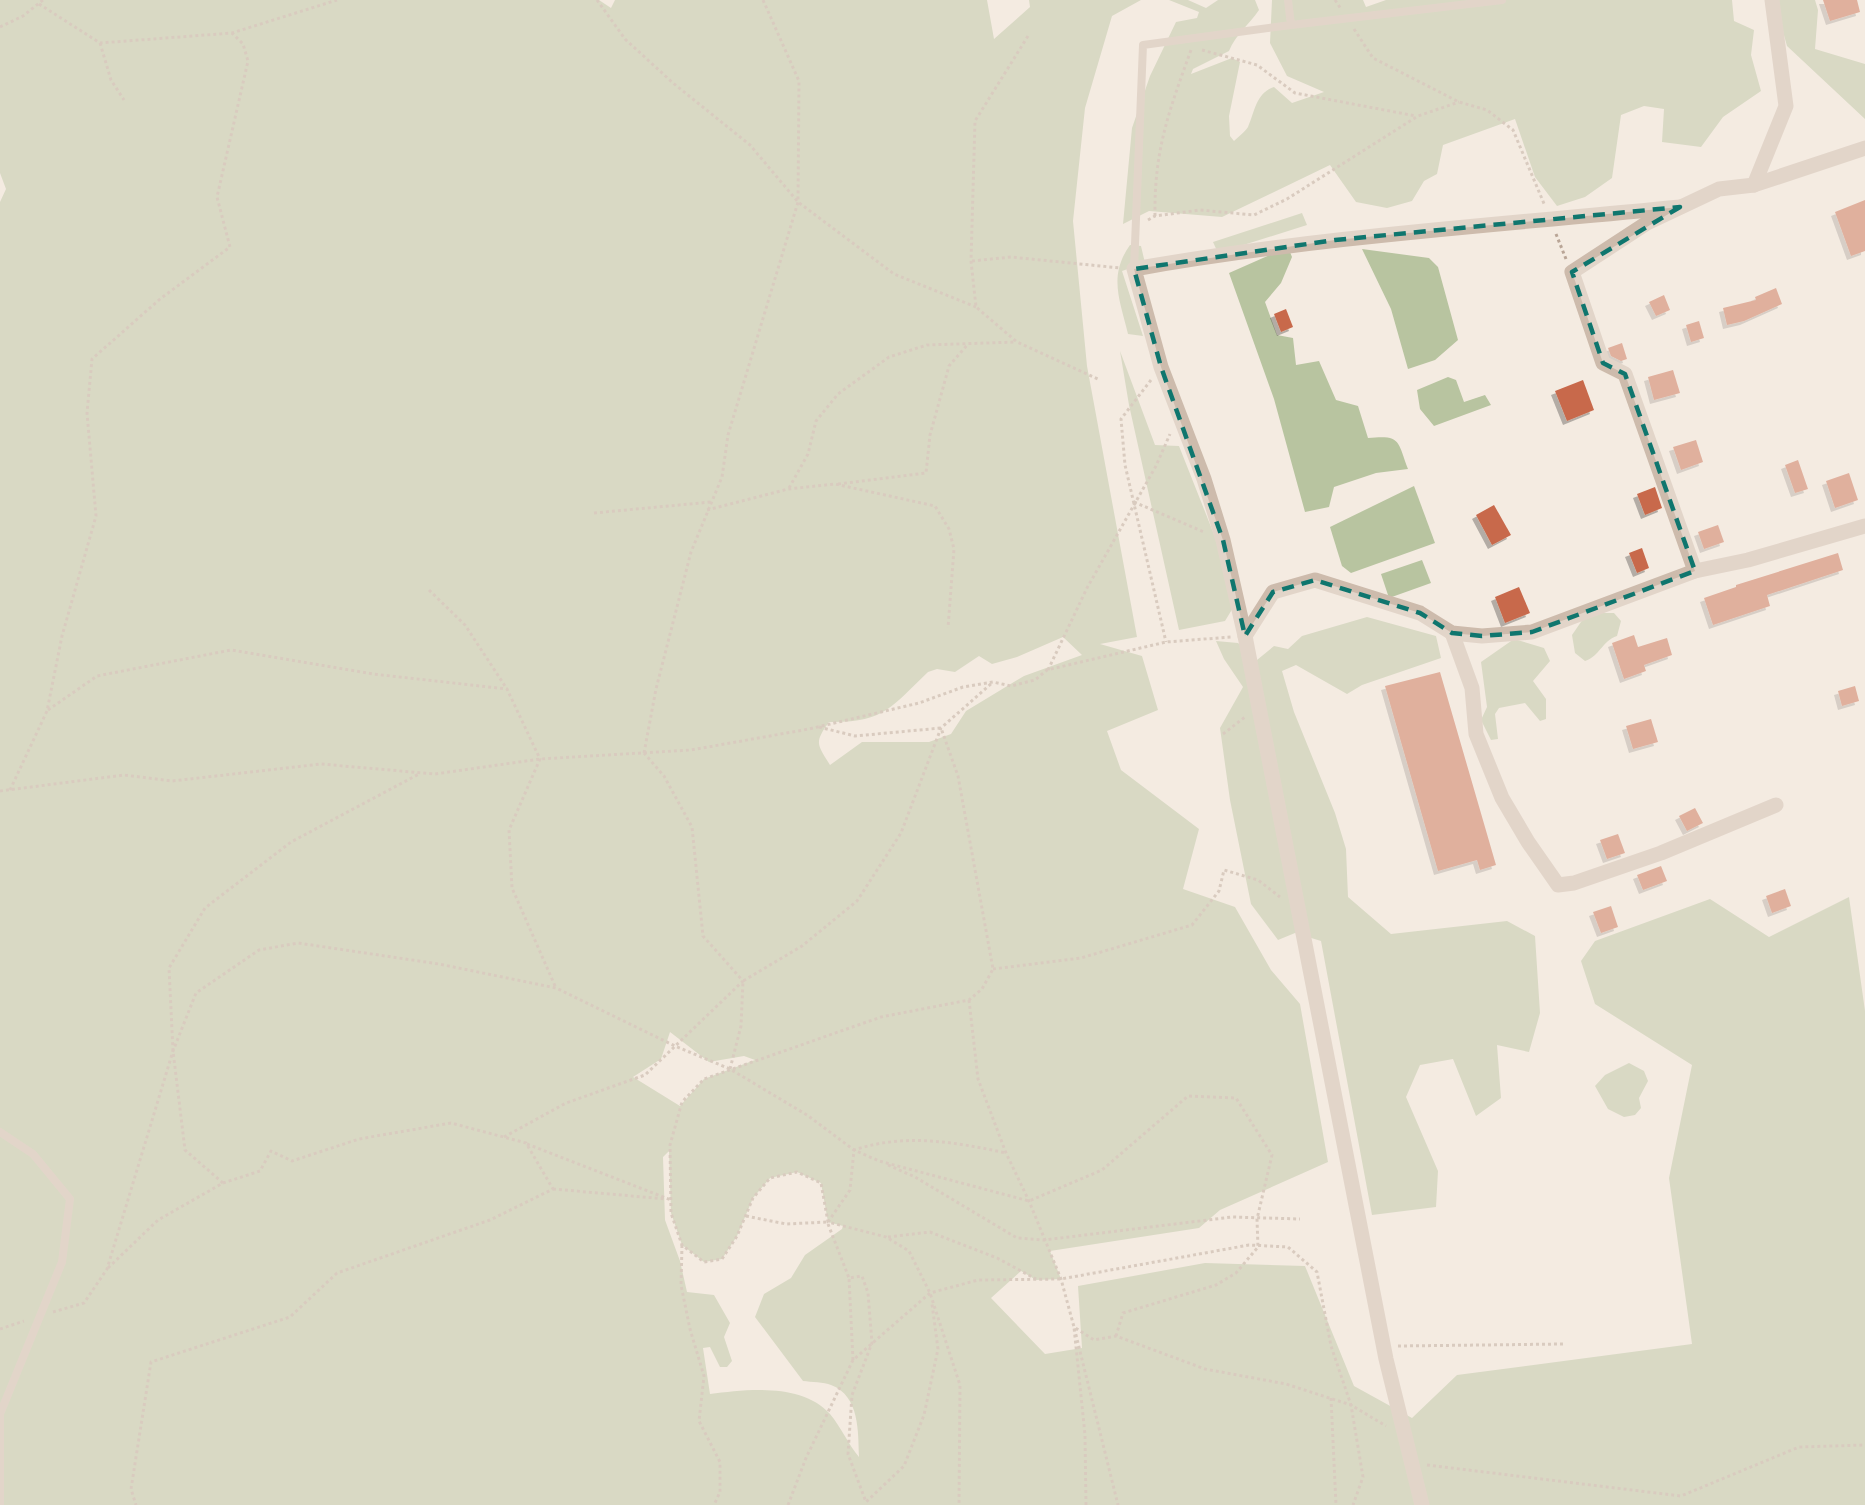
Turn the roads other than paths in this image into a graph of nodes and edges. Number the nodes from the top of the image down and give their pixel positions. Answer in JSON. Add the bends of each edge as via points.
{"nodes":[{"id":1,"x":1288,"y":0,"type":"edge"},
{"id":2,"x":1502,"y":0,"type":"edge"},
{"id":3,"x":1772,"y":0,"type":"edge"},
{"id":4,"x":1291,"y":25,"type":"junction"},
{"id":5,"x":1865,"y":148,"type":"edge"},
{"id":6,"x":1754,"y":185,"type":"junction"},
{"id":7,"x":1680,"y":207,"type":"junction"},
{"id":8,"x":1134,"y":269,"type":"junction"},
{"id":9,"x":1865,"y":526,"type":"edge"},
{"id":10,"x":1695,"y":571,"type":"junction"},
{"id":11,"x":1452,"y":633,"type":"junction"},
{"id":12,"x":1245,"y":636,"type":"junction"},
{"id":13,"x":1776,"y":805,"type":"dead end"},
{"id":14,"x":0,"y":1132,"type":"edge"},
{"id":15,"x":0,"y":1505,"type":"edge"},
{"id":16,"x":1422,"y":1505,"type":"edge"}],
"edges":[{"from":1,"to":4,"type":"lane"},
{"from":2,"to":4,"type":"lane"},
{"from":3,"to":6,"type":"street","via":[[1786,106]]},
{"from":4,"to":8,"type":"lane","via":[[1143,45]]},
{"from":5,"to":6,"type":"street"},
{"from":6,"to":7,"type":"street","via":[[1719,189]]},
{"from":7,"to":8,"type":"street","via":[[1335,240]]},
{"from":7,"to":10,"type":"street","via":[[1647,223],[1572,272],[1603,363],[1625,374]]},
{"from":8,"to":12,"type":"street","via":[[1161,368],[1223,540]]},
{"from":9,"to":10,"type":"street"},
{"from":10,"to":11,"type":"street","via":[[1533,632],[1482,636]]},
{"from":11,"to":12,"type":"street","via":[[1420,613],[1315,580],[1273,592]]},
{"from":11,"to":13,"type":"street","via":[[1472,688],[1476,734],[1502,798],[1558,885],[1661,852]]},
{"from":12,"to":16,"type":"street","via":[[1384,1347]]},
{"from":14,"to":15,"type":"lane","via":[[33,1154],[70,1199],[62,1262],[0,1414]]}]}
